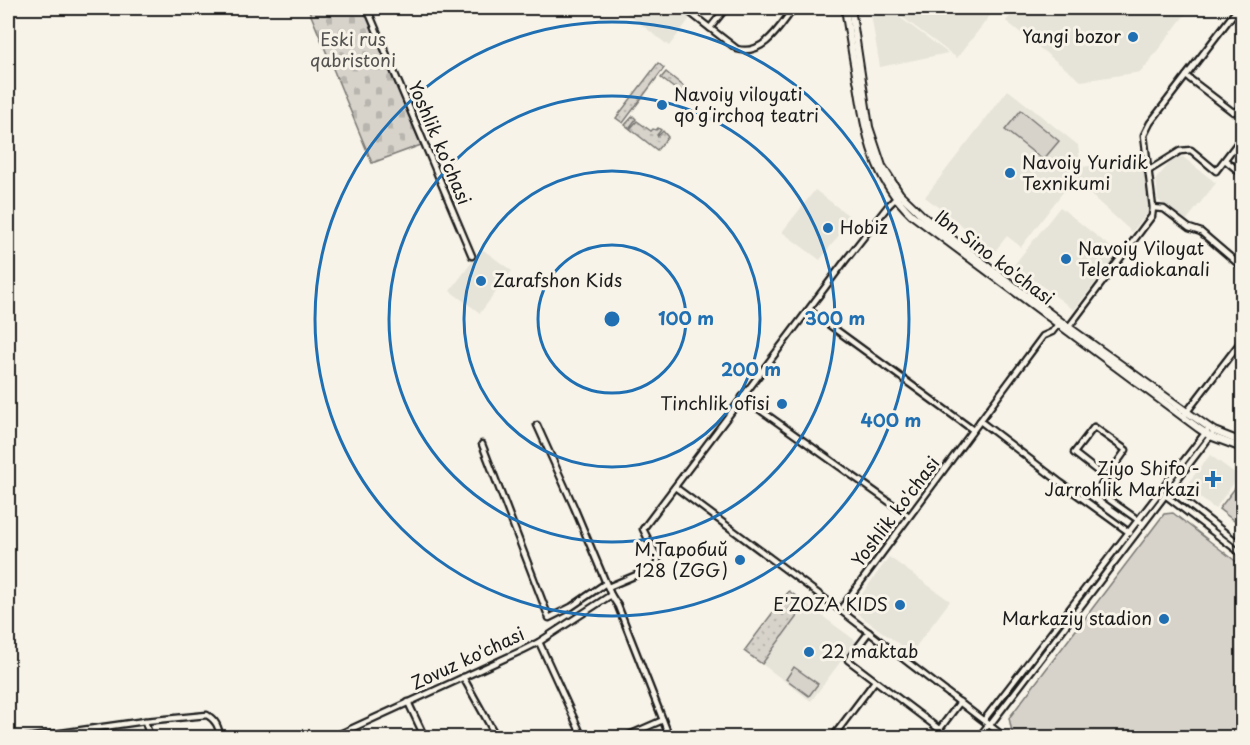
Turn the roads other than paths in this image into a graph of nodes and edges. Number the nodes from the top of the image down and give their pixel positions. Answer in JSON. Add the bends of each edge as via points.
{"nodes":[{"id":1,"x":368,"y":8,"type":"edge"},
{"id":2,"x":684,"y":8,"type":"edge"},
{"id":3,"x":726,"y":8,"type":"edge"},
{"id":4,"x":794,"y":8,"type":"edge"},
{"id":5,"x":845,"y":8,"type":"edge"},
{"id":6,"x":850,"y":8,"type":"edge"},
{"id":7,"x":1238,"y":8,"type":"edge"},
{"id":8,"x":710,"y":28,"type":"junction"},
{"id":9,"x":1186,"y":75,"type":"junction"},
{"id":10,"x":1242,"y":111,"type":"edge"},
{"id":11,"x":1242,"y":137,"type":"edge"},
{"id":12,"x":1225,"y":159,"type":"junction"},
{"id":13,"x":1148,"y":171,"type":"junction"},
{"id":14,"x":1242,"y":174,"type":"edge"},
{"id":15,"x":898,"y":196,"type":"junction"},
{"id":16,"x":1153,"y":208,"type":"junction"},
{"id":17,"x":472,"y":256,"type":"dead end"},
{"id":18,"x":1242,"y":267,"type":"edge"},
{"id":19,"x":808,"y":310,"type":"junction"},
{"id":20,"x":1059,"y":322,"type":"junction"},
{"id":21,"x":1068,"y":328,"type":"junction"},
{"id":22,"x":1242,"y":340,"type":"edge"},
{"id":23,"x":742,"y":397,"type":"junction"},
{"id":24,"x":1185,"y":415,"type":"junction"},
{"id":25,"x":980,"y":421,"type":"junction"},
{"id":26,"x":537,"y":425,"type":"dead end"},
{"id":27,"x":973,"y":430,"type":"junction"},
{"id":28,"x":1210,"y":432,"type":"junction"},
{"id":29,"x":1242,"y":442,"type":"edge"},
{"id":30,"x":482,"y":444,"type":"dead end"},
{"id":31,"x":1242,"y":448,"type":"edge"},
{"id":32,"x":1106,"y":478,"type":"junction"},
{"id":33,"x":675,"y":487,"type":"junction"},
{"id":34,"x":1167,"y":488,"type":"junction"},
{"id":35,"x":1163,"y":493,"type":"junction"},
{"id":36,"x":909,"y":516,"type":"junction"},
{"id":37,"x":1141,"y":522,"type":"junction"},
{"id":38,"x":1130,"y":532,"type":"junction"},
{"id":39,"x":1135,"y":536,"type":"junction"},
{"id":40,"x":1242,"y":546,"type":"edge"},
{"id":41,"x":1242,"y":554,"type":"edge"},
{"id":42,"x":607,"y":585,"type":"junction"},
{"id":43,"x":611,"y":594,"type":"junction"},
{"id":44,"x":840,"y":610,"type":"junction"},
{"id":45,"x":869,"y":632,"type":"junction"},
{"id":46,"x":538,"y":642,"type":"junction"},
{"id":47,"x":463,"y":677,"type":"junction"},
{"id":48,"x":875,"y":681,"type":"junction"},
{"id":49,"x":408,"y":702,"type":"junction"},
{"id":50,"x":960,"y":702,"type":"junction"},
{"id":51,"x":663,"y":720,"type":"junction"},
{"id":52,"x":145,"y":721,"type":"junction"},
{"id":53,"x":988,"y":723,"type":"junction"},
{"id":54,"x":939,"y":729,"type":"junction"},
{"id":55,"x":74,"y":731,"type":"junction"},
{"id":56,"x":338,"y":736,"type":"edge"},
{"id":57,"x":26,"y":738,"type":"edge"},
{"id":58,"x":76,"y":738,"type":"edge"},
{"id":59,"x":150,"y":738,"type":"edge"},
{"id":60,"x":220,"y":738,"type":"edge"},
{"id":61,"x":331,"y":738,"type":"edge"},
{"id":62,"x":425,"y":738,"type":"edge"},
{"id":63,"x":497,"y":738,"type":"edge"},
{"id":64,"x":583,"y":738,"type":"edge"},
{"id":65,"x":622,"y":738,"type":"edge"},
{"id":66,"x":670,"y":738,"type":"edge"},
{"id":67,"x":832,"y":738,"type":"edge"},
{"id":68,"x":933,"y":738,"type":"edge"},
{"id":69,"x":978,"y":738,"type":"edge"},
{"id":70,"x":1006,"y":738,"type":"edge"}],
"edges":[{"from":1,"to":17,"type":"street","name":"Yoshlik ko'chasi"},
{"from":2,"to":8,"type":"street"},
{"from":3,"to":8,"type":"street"},
{"from":4,"to":8,"type":"street","via":[[771,37],[753,50],[737,49]]},
{"from":5,"to":15,"type":"main road","via":[[869,143],[876,165]]},
{"from":6,"to":15,"type":"main road","via":[[869,127],[882,166]]},
{"from":7,"to":9,"type":"street"},
{"from":9,"to":10,"type":"street","via":[[1233,112]]},
{"from":9,"to":13,"type":"street","via":[[1144,135]]},
{"from":11,"to":12,"type":"street"},
{"from":12,"to":13,"type":"street","via":[[1216,171],[1191,150],[1180,151]]},
{"from":12,"to":14,"type":"street"},
{"from":13,"to":16,"type":"street"},
{"from":15,"to":19,"type":"street"},
{"from":15,"to":20,"type":"main road"},
{"from":16,"to":18,"type":"street","via":[[1164,209],[1201,232]]},
{"from":16,"to":21,"type":"street","via":[[1152,216]]},
{"from":19,"to":23,"type":"street"},
{"from":19,"to":27,"type":"street"},
{"from":20,"to":21,"type":"main road"},
{"from":20,"to":25,"type":"street","name":"Yoshlik ko'chasi","via":[[1043,336]]},
{"from":21,"to":24,"type":"main road"},
{"from":22,"to":24,"type":"street"},
{"from":23,"to":33,"type":"street"},
{"from":23,"to":36,"type":"street"},
{"from":24,"to":28,"type":"main road"},
{"from":25,"to":27,"type":"street","name":"Yoshlik ko'chasi"},
{"from":25,"to":38,"type":"street"},
{"from":26,"to":42,"type":"street"},
{"from":27,"to":36,"type":"street","name":"Yoshlik ko'chasi"},
{"from":28,"to":29,"type":"main road"},
{"from":28,"to":31,"type":"main road"},
{"from":28,"to":34,"type":"street"},
{"from":30,"to":42,"type":"street","via":[[549,618]]},
{"from":32,"to":32,"type":"street","via":[[1126,450],[1094,427],[1074,453]]},
{"from":32,"to":37,"type":"street","via":[[1097,491]]},
{"from":33,"to":42,"type":"street","via":[[643,529],[657,564]]},
{"from":33,"to":44,"type":"street"},
{"from":34,"to":35,"type":"street"},
{"from":34,"to":40,"type":"street"},
{"from":35,"to":37,"type":"street"},
{"from":35,"to":41,"type":"street"},
{"from":36,"to":44,"type":"street","name":"Yoshlik ko'chasi"},
{"from":37,"to":38,"type":"street"},
{"from":37,"to":39,"type":"street"},
{"from":38,"to":39,"type":"street"},
{"from":38,"to":53,"type":"street"},
{"from":39,"to":53,"type":"street"},
{"from":42,"to":43,"type":"street"},
{"from":43,"to":46,"type":"street","name":"Zovuz ko'chasi"},
{"from":43,"to":51,"type":"street"},
{"from":44,"to":45,"type":"street"},
{"from":45,"to":48,"type":"street","via":[[848,660]]},
{"from":45,"to":50,"type":"street"},
{"from":46,"to":47,"type":"street","name":"Zovuz ko'chasi"},
{"from":46,"to":64,"type":"street"},
{"from":47,"to":49,"type":"street","name":"Zovuz ko'chasi"},
{"from":47,"to":63,"type":"street"},
{"from":48,"to":54,"type":"street"},
{"from":48,"to":67,"type":"street"},
{"from":49,"to":56,"type":"street","name":"Zovuz ko'chasi"},
{"from":49,"to":62,"type":"street"},
{"from":50,"to":53,"type":"street"},
{"from":50,"to":54,"type":"street"},
{"from":51,"to":65,"type":"street"},
{"from":51,"to":66,"type":"street"},
{"from":52,"to":55,"type":"street"},
{"from":52,"to":59,"type":"street"},
{"from":52,"to":60,"type":"street","via":[[207,715],[214,719]]},
{"from":53,"to":69,"type":"street"},
{"from":53,"to":70,"type":"street"},
{"from":54,"to":68,"type":"street"},
{"from":55,"to":57,"type":"street"},
{"from":55,"to":58,"type":"street"},
{"from":56,"to":61,"type":"street","name":"Zovuz ko'chasi"}]}
